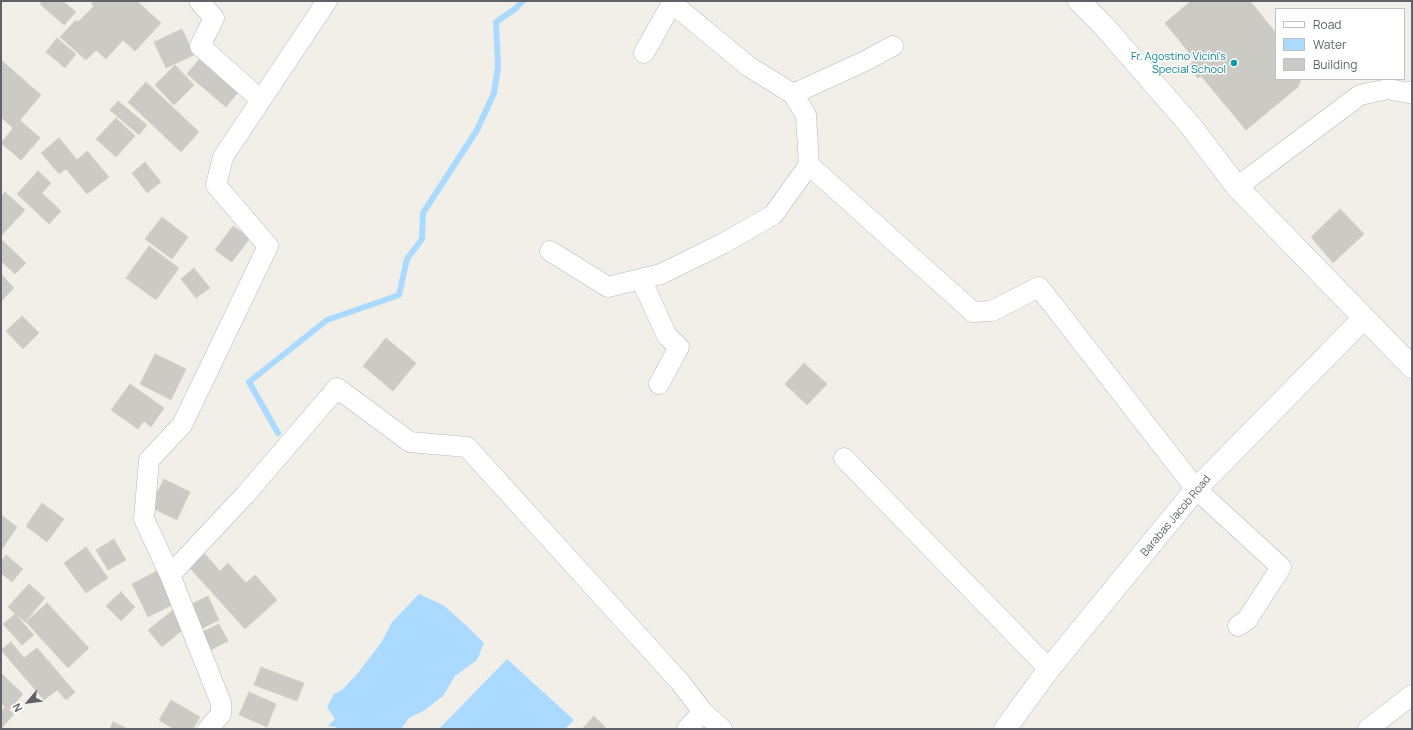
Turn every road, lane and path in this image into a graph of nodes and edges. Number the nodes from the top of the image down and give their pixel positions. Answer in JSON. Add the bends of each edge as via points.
{"nodes":[{"id":1,"x":199,"y":1,"type":"edge"},
{"id":2,"x":327,"y":1,"type":"edge"},
{"id":3,"x":1079,"y":1,"type":"edge"},
{"id":4,"x":893,"y":46,"type":"dead end"},
{"id":5,"x":644,"y":53,"type":"dead end"},
{"id":6,"x":1412,"y":91,"type":"edge"},
{"id":7,"x":793,"y":94,"type":"junction"},
{"id":8,"x":261,"y":100,"type":"junction"},
{"id":9,"x":809,"y":165,"type":"junction"},
{"id":10,"x":1237,"y":187,"type":"junction"},
{"id":11,"x":550,"y":251,"type":"dead end"},
{"id":12,"x":641,"y":279,"type":"junction"},
{"id":13,"x":1364,"y":318,"type":"junction"},
{"id":14,"x":1412,"y":368,"type":"edge"},
{"id":15,"x":659,"y":384,"type":"dead end"},
{"id":16,"x":844,"y":458,"type":"dead end"},
{"id":17,"x":1196,"y":490,"type":"junction"},
{"id":18,"x":170,"y":576,"type":"junction"},
{"id":19,"x":1238,"y":626,"type":"dead end"},
{"id":20,"x":1049,"y":670,"type":"junction"},
{"id":21,"x":1412,"y":695,"type":"edge"},
{"id":22,"x":703,"y":712,"type":"junction"},
{"id":23,"x":208,"y":729,"type":"edge"},
{"id":24,"x":687,"y":729,"type":"edge"},
{"id":25,"x":722,"y":729,"type":"edge"},
{"id":26,"x":1005,"y":729,"type":"edge"},
{"id":27,"x":1368,"y":729,"type":"edge"}],
"edges":[{"from":1,"to":8,"type":"street","via":[[214,18],[200,46]]},
{"from":2,"to":8,"type":"street"},
{"from":3,"to":10,"type":"street","via":[[1103,25],[1190,126]]},
{"from":4,"to":7,"type":"street"},
{"from":5,"to":7,"type":"street","via":[[672,3],[748,66]]},
{"from":6,"to":10,"type":"street","via":[[1409,93],[1388,89],[1360,95]]},
{"from":7,"to":9,"type":"street","via":[[806,115]]},
{"from":8,"to":18,"type":"street","via":[[223,157],[216,185],[268,246],[182,425],[149,460],[144,519]]},
{"from":9,"to":12,"type":"street","via":[[773,215],[661,274]]},
{"from":9,"to":17,"type":"street","via":[[973,312],[992,311],[1040,287]]},
{"from":10,"to":13,"type":"street"},
{"from":11,"to":12,"type":"street","via":[[608,287]]},
{"from":12,"to":15,"type":"street","via":[[667,336],[679,347]]},
{"from":13,"to":14,"type":"street"},
{"from":13,"to":17,"type":"street","name":"Barabas Jacob Road"},
{"from":16,"to":20,"type":"street"},
{"from":17,"to":19,"type":"street","via":[[1281,567],[1247,620]]},
{"from":17,"to":20,"type":"street","name":"Barabas Jacob Road"},
{"from":18,"to":22,"type":"street","via":[[245,495],[337,388],[410,442],[467,447],[680,682]]},
{"from":18,"to":23,"type":"street","via":[[221,703],[221,714]]},
{"from":20,"to":26,"type":"street","name":"Barabas Jacob Road"},
{"from":21,"to":27,"type":"street"},
{"from":22,"to":24,"type":"street"},
{"from":22,"to":25,"type":"street"}]}
